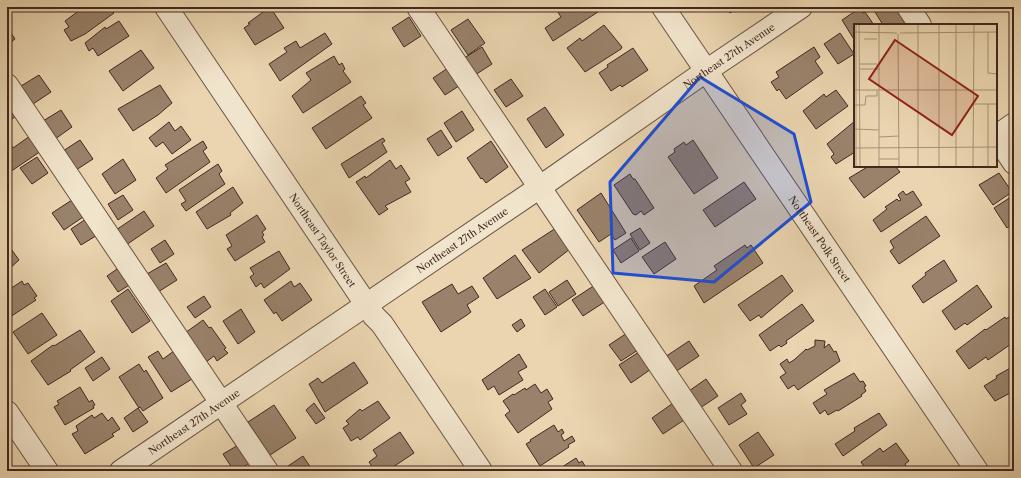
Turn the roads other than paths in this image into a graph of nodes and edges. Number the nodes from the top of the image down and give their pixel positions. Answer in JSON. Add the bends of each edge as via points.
{"nodes":[{"id":1,"x":166,"y":7,"type":"edge"},
{"id":2,"x":418,"y":7,"type":"edge"},
{"id":3,"x":662,"y":7,"type":"edge"},
{"id":4,"x":801,"y":7,"type":"edge"},
{"id":5,"x":908,"y":7,"type":"edge"},
{"id":6,"x":919,"y":24,"type":"edge"},
{"id":7,"x":706,"y":71,"type":"junction"},
{"id":8,"x":7,"y":85,"type":"edge"},
{"id":9,"x":1002,"y":132,"type":"edge"},
{"id":10,"x":1014,"y":163,"type":"edge"},
{"id":11,"x":540,"y":187,"type":"junction"},
{"id":12,"x":366,"y":304,"type":"junction"},
{"id":13,"x":221,"y":403,"type":"junction"},
{"id":14,"x":7,"y":412,"type":"edge"},
{"id":15,"x":47,"y":471,"type":"edge"},
{"id":16,"x":121,"y":471,"type":"edge"},
{"id":17,"x":267,"y":471,"type":"edge"},
{"id":18,"x":481,"y":471,"type":"edge"},
{"id":19,"x":731,"y":471,"type":"edge"},
{"id":20,"x":977,"y":471,"type":"edge"}],
"edges":[{"from":1,"to":12,"type":"street","name":"Northeast Taylor Street"},
{"from":2,"to":11,"type":"street"},
{"from":3,"to":7,"type":"street","name":"Northeast Polk Street"},
{"from":4,"to":7,"type":"street","name":"Northeast 27th Avenue"},
{"from":5,"to":6,"type":"street"},
{"from":7,"to":11,"type":"street","name":"Northeast 27th Avenue"},
{"from":7,"to":20,"type":"street","name":"Northeast Polk Street"},
{"from":8,"to":13,"type":"street"},
{"from":9,"to":10,"type":"street"},
{"from":11,"to":12,"type":"street","name":"Northeast 27th Avenue"},
{"from":11,"to":19,"type":"street"},
{"from":12,"to":13,"type":"street","name":"Northeast 27th Avenue"},
{"from":12,"to":18,"type":"street","name":"Northeast Taylor Street"},
{"from":13,"to":16,"type":"street","name":"Northeast 27th Avenue"},
{"from":13,"to":17,"type":"street"},
{"from":14,"to":15,"type":"street"}]}
